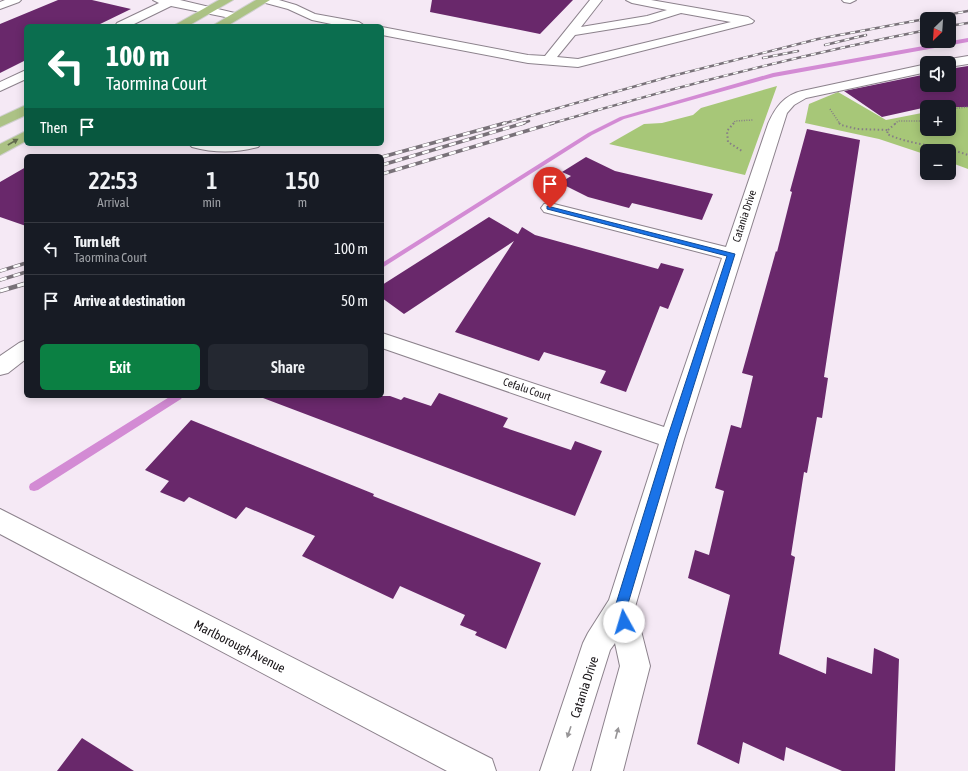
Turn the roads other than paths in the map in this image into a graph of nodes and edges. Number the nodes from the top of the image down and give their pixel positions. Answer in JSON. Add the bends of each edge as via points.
{"nodes":[{"id":1,"x":15,"y":0,"type":"edge"},
{"id":2,"x":227,"y":0,"type":"edge"},
{"id":3,"x":265,"y":0,"type":"edge"},
{"id":4,"x":596,"y":0,"type":"edge"},
{"id":5,"x":632,"y":0,"type":"edge"},
{"id":6,"x":167,"y":1,"type":"edge"},
{"id":7,"x":0,"y":6,"type":"edge"},
{"id":8,"x":680,"y":9,"type":"junction"},
{"id":9,"x":208,"y":11,"type":"junction"},
{"id":10,"x":234,"y":16,"type":"junction"},
{"id":11,"x":126,"y":24,"type":"edge"},
{"id":12,"x":183,"y":24,"type":"edge"},
{"id":13,"x":221,"y":24,"type":"edge"},
{"id":14,"x":349,"y":24,"type":"edge"},
{"id":15,"x":384,"y":31,"type":"edge"},
{"id":16,"x":571,"y":32,"type":"junction"},
{"id":17,"x":548,"y":60,"type":"junction"},
{"id":18,"x":968,"y":60,"type":"edge"},
{"id":19,"x":956,"y":62,"type":"edge"},
{"id":20,"x":920,"y":70,"type":"edge"},
{"id":21,"x":24,"y":75,"type":"edge"},
{"id":22,"x":0,"y":87,"type":"edge"},
{"id":23,"x":24,"y":110,"type":"edge"},
{"id":24,"x":0,"y":123,"type":"edge"},
{"id":25,"x":24,"y":136,"type":"edge"},
{"id":26,"x":212,"y":146,"type":"edge"},
{"id":27,"x":240,"y":146,"type":"edge"},
{"id":28,"x":0,"y":150,"type":"edge"},
{"id":29,"x":550,"y":208,"type":"dead end"},
{"id":30,"x":731,"y":254,"type":"junction"},
{"id":31,"x":384,"y":341,"type":"edge"},
{"id":32,"x":24,"y":349,"type":"edge"},
{"id":33,"x":0,"y":367,"type":"edge"},
{"id":34,"x":672,"y":439,"type":"junction"},
{"id":35,"x":0,"y":521,"type":"edge"},
{"id":36,"x":621,"y":607,"type":"junction"},
{"id":37,"x":480,"y":771,"type":"edge"},
{"id":38,"x":556,"y":771,"type":"edge"},
{"id":39,"x":607,"y":771,"type":"edge"}],
"edges":[{"from":1,"to":7,"type":"street"},
{"from":2,"to":9,"type":"main road"},
{"from":3,"to":10,"type":"main road"},
{"from":3,"to":14,"type":"street","via":[[292,7],[312,17]]},
{"from":4,"to":16,"type":"street"},
{"from":5,"to":8,"type":"street"},
{"from":6,"to":9,"type":"street"},
{"from":6,"to":11,"type":"street"},
{"from":8,"to":16,"type":"street","via":[[609,28]]},
{"from":8,"to":17,"type":"street","via":[[748,22],[578,63]]},
{"from":9,"to":10,"type":"street"},
{"from":9,"to":12,"type":"main road"},
{"from":10,"to":13,"type":"main road"},
{"from":15,"to":17,"type":"street","via":[[528,59]]},
{"from":16,"to":17,"type":"street"},
{"from":18,"to":19,"type":"street"},
{"from":20,"to":30,"type":"street","name":"Catania Drive","via":[[802,95],[789,102],[780,112],[775,124]]},
{"from":21,"to":22,"type":"street"},
{"from":23,"to":24,"type":"main road"},
{"from":28,"to":25,"type":"main road","one_way":true},
{"from":26,"to":27,"type":"street"},
{"from":29,"to":30,"type":"street"},
{"from":30,"to":34,"type":"street","name":"Catania Drive"},
{"from":31,"to":34,"type":"street","name":"Cefalu Court"},
{"from":32,"to":33,"type":"street"},
{"from":34,"to":36,"type":"street","name":"Catania Drive"},
{"from":35,"to":37,"type":"street","name":"Marlborough Avenue"},
{"from":36,"to":38,"type":"street","name":"Catania Drive","one_way":true,"via":[[598,642]]},
{"from":39,"to":36,"type":"street","one_way":true,"via":[[635,666]]}]}
